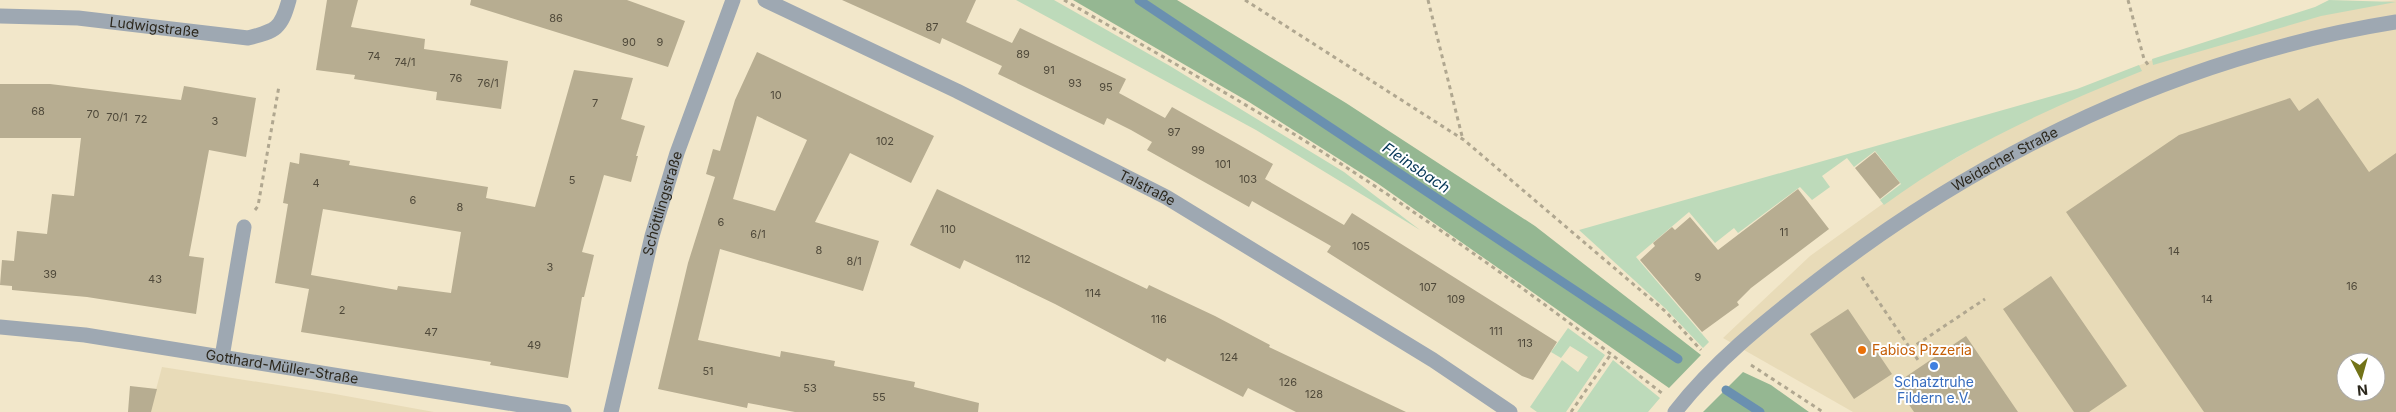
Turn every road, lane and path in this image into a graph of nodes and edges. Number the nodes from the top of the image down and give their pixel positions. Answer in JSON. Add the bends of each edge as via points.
{"nodes":[{"id":1,"x":289,"y":0,"type":"edge"},
{"id":2,"x":733,"y":0,"type":"edge"},
{"id":3,"x":765,"y":0,"type":"edge"},
{"id":4,"x":1064,"y":0,"type":"edge"},
{"id":5,"x":1245,"y":0,"type":"edge"},
{"id":6,"x":1428,"y":0,"type":"edge"},
{"id":7,"x":2128,"y":0,"type":"edge"},
{"id":8,"x":0,"y":16,"type":"edge"},
{"id":9,"x":2396,"y":22,"type":"edge"},
{"id":10,"x":2161,"y":85,"type":"junction"},
{"id":11,"x":279,"y":86,"type":"dead end"},
{"id":12,"x":1464,"y":140,"type":"junction"},
{"id":13,"x":244,"y":227,"type":"joint"},
{"id":14,"x":1848,"y":256,"type":"junction"},
{"id":15,"x":1985,"y":298,"type":"dead end"},
{"id":16,"x":0,"y":327,"type":"edge"},
{"id":17,"x":1910,"y":349,"type":"junction"},
{"id":18,"x":1732,"y":352,"type":"junction"},
{"id":19,"x":1612,"y":354,"type":"junction"},
{"id":20,"x":222,"y":357,"type":"junction"},
{"id":21,"x":1920,"y":364,"type":"dead end"},
{"id":22,"x":1717,"y":366,"type":"junction"},
{"id":23,"x":1677,"y":409,"type":"edge"},
{"id":24,"x":564,"y":412,"type":"edge"},
{"id":25,"x":611,"y":412,"type":"edge"},
{"id":26,"x":1510,"y":412,"type":"edge"},
{"id":27,"x":1570,"y":412,"type":"edge"},
{"id":28,"x":1823,"y":412,"type":"edge"}],
"edges":[{"from":1,"to":8,"type":"street","name":"Ludwigstraße","via":[[284,17],[271,32],[248,38],[78,18]]},
{"from":2,"to":25,"type":"street","name":"Schöttlingstraße","via":[[677,153],[652,236]]},
{"from":3,"to":26,"type":"street","name":"Talstraße","via":[[957,91],[1166,197],[1408,345]]},
{"from":4,"to":19,"type":"path","via":[[1290,132],[1460,246]]},
{"from":5,"to":12,"type":"path"},
{"from":6,"to":12,"type":"path"},
{"from":7,"to":10,"type":"path","via":[[2144,58]]},
{"from":9,"to":10,"type":"street","name":"Weidacher Straße","via":[[2281,45]]},
{"from":10,"to":14,"type":"street","name":"Weidacher Straße","via":[[2075,121],[2005,158],[1923,206]]},
{"from":11,"to":13,"type":"path","via":[[258,206]]},
{"from":12,"to":22,"type":"path","via":[[1666,312]]},
{"from":13,"to":20,"type":"street"},
{"from":14,"to":17,"type":"path"},
{"from":14,"to":18,"type":"street","name":"Weidacher Straße"},
{"from":15,"to":17,"type":"path"},
{"from":16,"to":20,"type":"street","name":"Gotthard-Müller-Straße","via":[[85,335]]},
{"from":17,"to":21,"type":"path"},
{"from":18,"to":22,"type":"street","name":"Weidacher Straße"},
{"from":18,"to":28,"type":"path"},
{"from":19,"to":23,"type":"path"},
{"from":19,"to":27,"type":"path"},
{"from":20,"to":24,"type":"street","name":"Gotthard-Müller-Straße"},
{"from":22,"to":23,"type":"street","name":"Weidacher Straße"}]}
